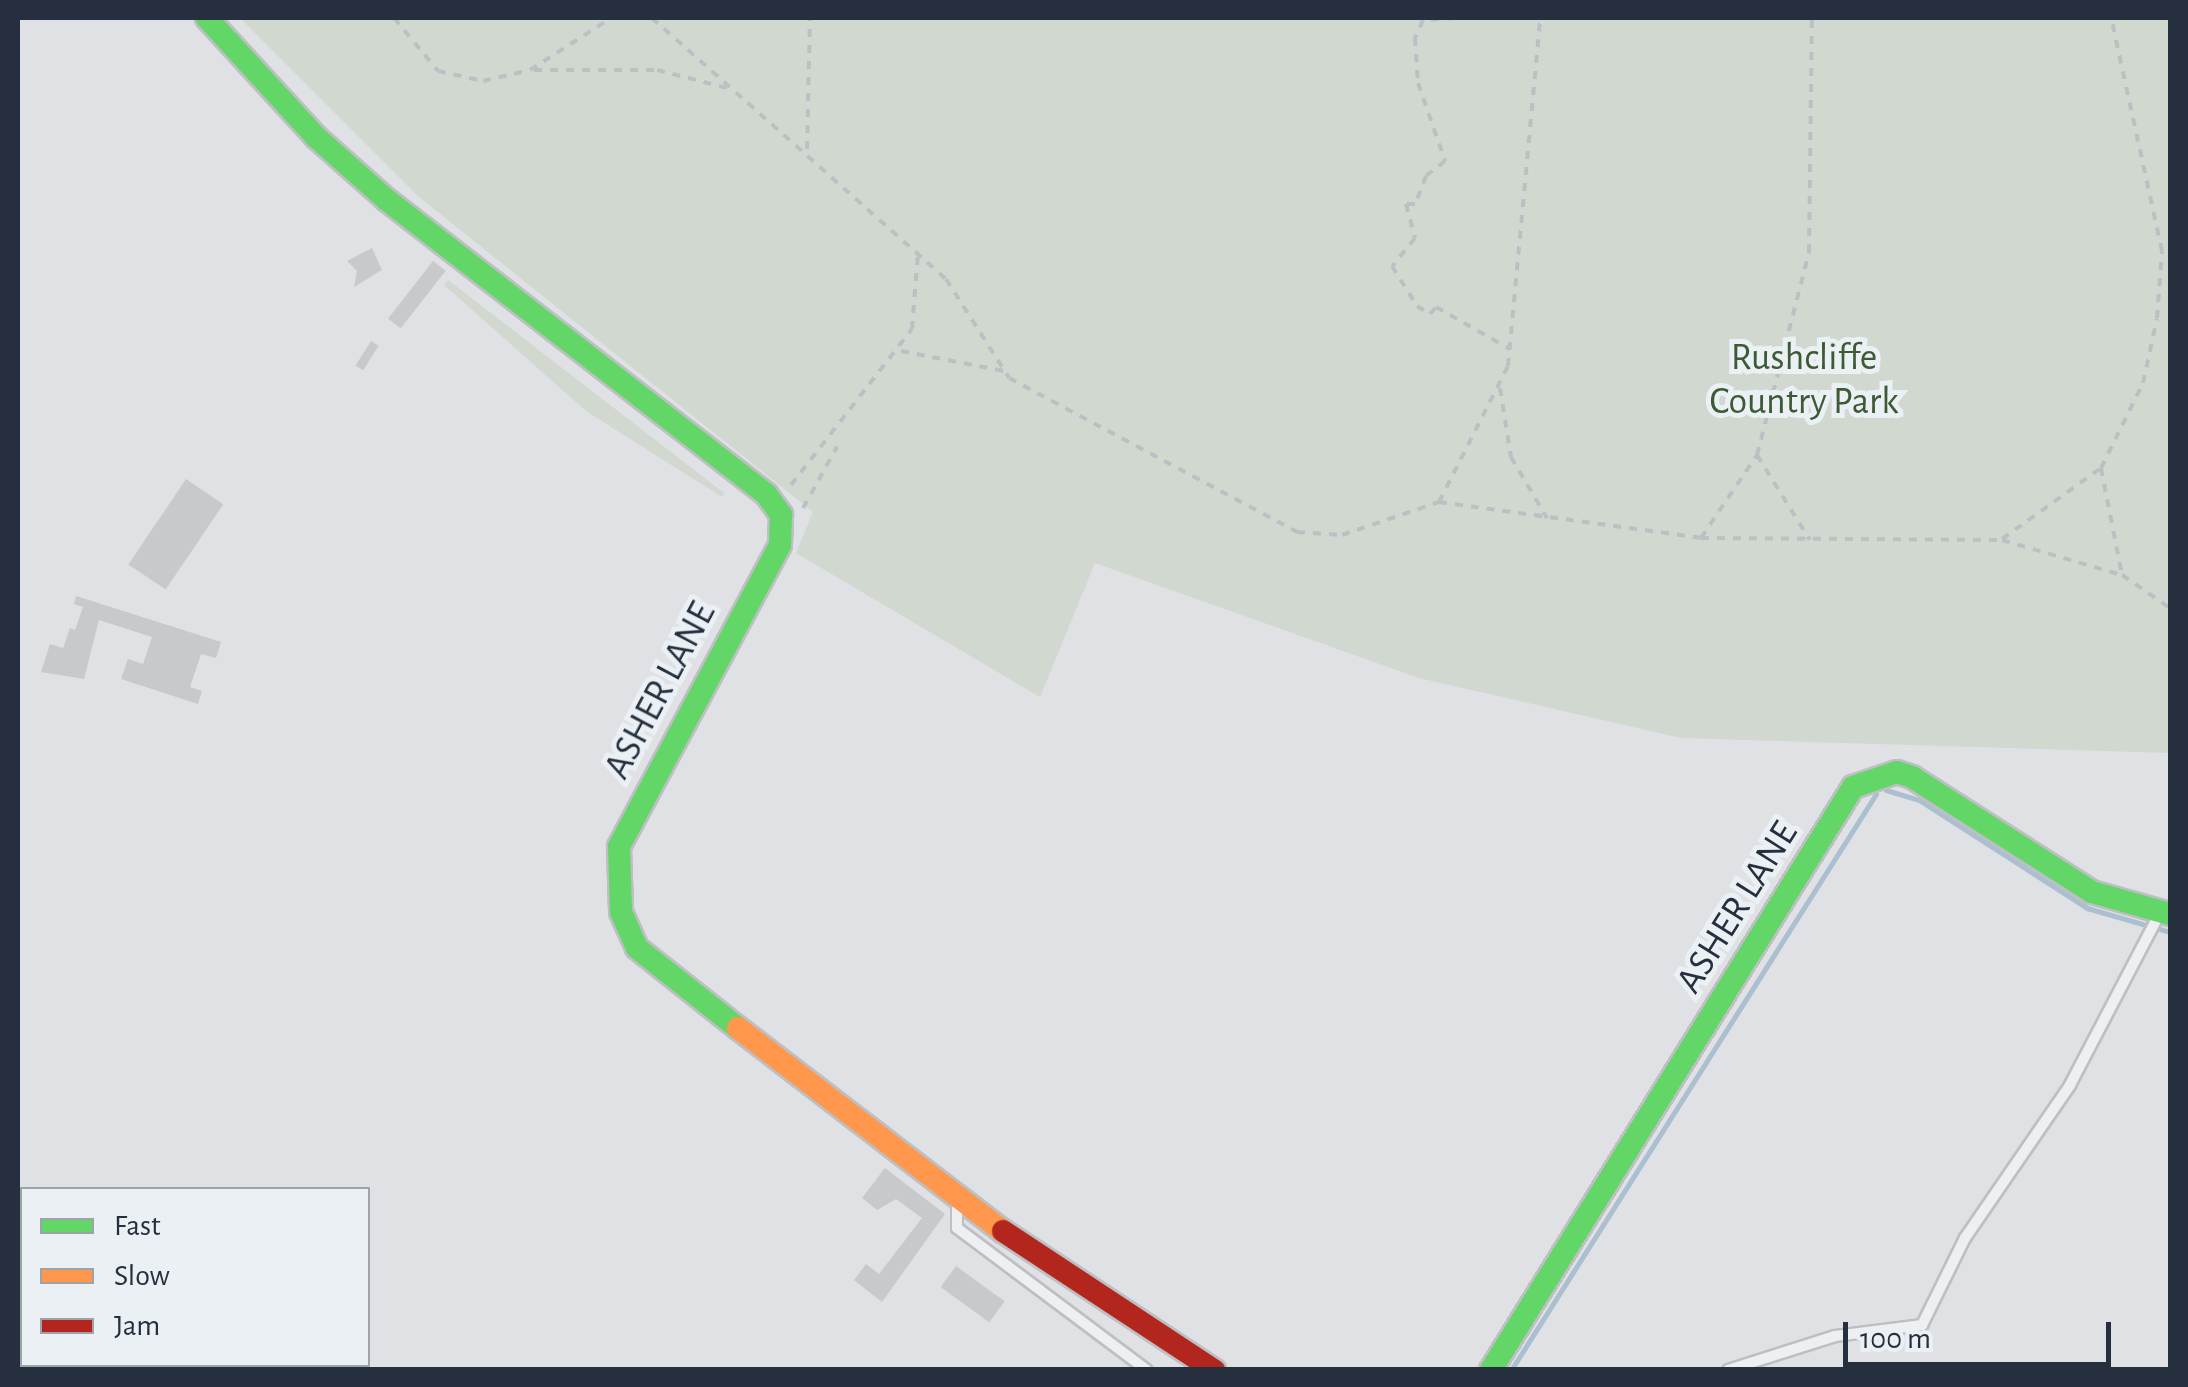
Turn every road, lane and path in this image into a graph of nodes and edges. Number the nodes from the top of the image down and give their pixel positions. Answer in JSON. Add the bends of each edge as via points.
{"nodes":[{"id":1,"x":207,"y":18,"type":"edge"},
{"id":2,"x":394,"y":18,"type":"edge"},
{"id":3,"x":611,"y":18,"type":"edge"},
{"id":4,"x":652,"y":18,"type":"edge"},
{"id":5,"x":810,"y":18,"type":"edge"},
{"id":6,"x":1455,"y":18,"type":"edge"},
{"id":7,"x":1540,"y":18,"type":"edge"},
{"id":8,"x":1812,"y":18,"type":"edge"},
{"id":9,"x":2111,"y":18,"type":"edge"},
{"id":10,"x":530,"y":70,"type":"junction"},
{"id":11,"x":732,"y":89,"type":"junction"},
{"id":12,"x":806,"y":148,"type":"junction"},
{"id":13,"x":918,"y":252,"type":"junction"},
{"id":14,"x":1510,"y":349,"type":"junction"},
{"id":15,"x":900,"y":351,"type":"junction"},
{"id":16,"x":1004,"y":371,"type":"junction"},
{"id":17,"x":1500,"y":388,"type":"junction"},
{"id":18,"x":837,"y":447,"type":"dead end"},
{"id":19,"x":1757,"y":455,"type":"junction"},
{"id":20,"x":2101,"y":468,"type":"junction"},
{"id":21,"x":1439,"y":502,"type":"junction"},
{"id":22,"x":776,"y":506,"type":"junction"},
{"id":23,"x":1547,"y":518,"type":"junction"},
{"id":24,"x":783,"y":530,"type":"junction"},
{"id":25,"x":1701,"y":538,"type":"junction"},
{"id":26,"x":2002,"y":540,"type":"junction"},
{"id":27,"x":1812,"y":543,"type":"junction"},
{"id":28,"x":2122,"y":575,"type":"junction"},
{"id":29,"x":2170,"y":608,"type":"edge"},
{"id":30,"x":2165,"y":914,"type":"edge"},
{"id":31,"x":960,"y":1203,"type":"junction"},
{"id":32,"x":1147,"y":1370,"type":"edge"},
{"id":33,"x":1214,"y":1370,"type":"edge"},
{"id":34,"x":1490,"y":1370,"type":"edge"},
{"id":35,"x":1728,"y":1370,"type":"edge"}],
"edges":[{"from":1,"to":22,"type":"street","via":[[316,137],[387,200]]},
{"from":2,"to":10,"type":"path","via":[[438,71],[482,81]]},
{"from":3,"to":10,"type":"path"},
{"from":4,"to":11,"type":"path"},
{"from":5,"to":12,"type":"path"},
{"from":6,"to":14,"type":"path","via":[[1422,20],[1415,38],[1418,83],[1446,161],[1426,176],[1415,204],[1406,204],[1415,238],[1392,266],[1417,306],[1430,314],[1436,307]]},
{"from":7,"to":14,"type":"path"},
{"from":8,"to":19,"type":"path","via":[[1809,252]]},
{"from":9,"to":20,"type":"path","via":[[2164,284],[2142,383]]},
{"from":10,"to":11,"type":"path","via":[[657,70]]},
{"from":11,"to":12,"type":"path"},
{"from":12,"to":13,"type":"path"},
{"from":13,"to":15,"type":"path","via":[[912,329]]},
{"from":13,"to":16,"type":"path","via":[[963,300]]},
{"from":14,"to":17,"type":"path"},
{"from":15,"to":16,"type":"path"},
{"from":15,"to":22,"type":"path"},
{"from":16,"to":21,"type":"path","via":[[1029,392],[1297,532],[1342,535]]},
{"from":17,"to":21,"type":"path"},
{"from":17,"to":23,"type":"path","via":[[1511,456]]},
{"from":18,"to":24,"type":"path"},
{"from":19,"to":25,"type":"path"},
{"from":19,"to":27,"type":"path"},
{"from":20,"to":26,"type":"path"},
{"from":20,"to":28,"type":"path"},
{"from":21,"to":23,"type":"path"},
{"from":22,"to":24,"type":"street"},
{"from":23,"to":25,"type":"path"},
{"from":24,"to":31,"type":"street","name":"ASHER LANE","via":[[619,846],[621,912],[637,948],[670,981]]},
{"from":25,"to":27,"type":"path"},
{"from":26,"to":27,"type":"path"},
{"from":26,"to":28,"type":"path"},
{"from":28,"to":29,"type":"path"},
{"from":30,"to":34,"type":"street","name":"ASHER LANE","via":[[2060,875],[1912,777],[1897,772],[1853,787]]},
{"from":30,"to":35,"type":"lane","via":[[2079,1070],[1965,1238],[1922,1325],[1834,1336]]},
{"from":31,"to":32,"type":"lane","via":[[952,1220],[958,1228]]},
{"from":31,"to":33,"type":"street","name":"ASHER LANE"}]}
